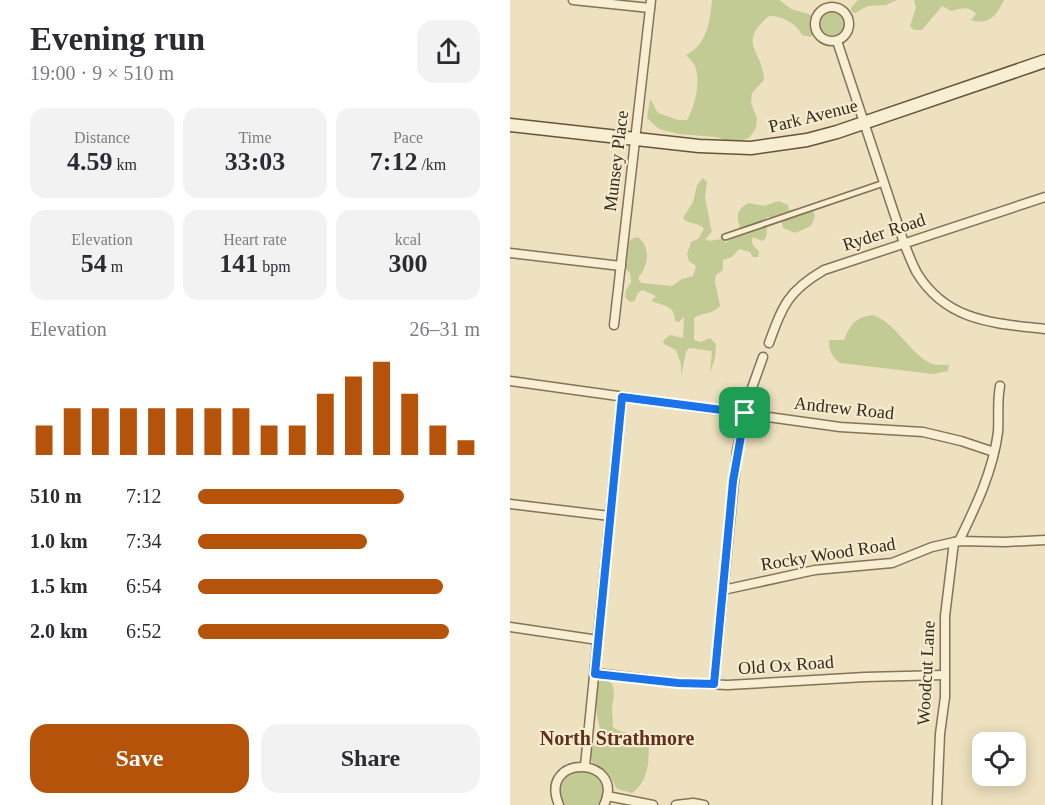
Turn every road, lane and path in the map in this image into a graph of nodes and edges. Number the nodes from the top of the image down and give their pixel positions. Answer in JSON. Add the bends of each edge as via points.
{"nodes":[{"id":1,"x":573,"y":0,"type":"edge"},
{"id":2,"x":651,"y":4,"type":"edge"},
{"id":3,"x":837,"y":41,"type":"junction"},
{"id":4,"x":1045,"y":61,"type":"edge"},
{"id":5,"x":864,"y":123,"type":"junction"},
{"id":6,"x":510,"y":125,"type":"edge"},
{"id":7,"x":635,"y":139,"type":"junction"},
{"id":8,"x":884,"y":183,"type":"junction"},
{"id":9,"x":1045,"y":197,"type":"edge"},
{"id":10,"x":725,"y":237,"type":"dead end"},
{"id":11,"x":904,"y":243,"type":"junction"},
{"id":12,"x":510,"y":253,"type":"edge"},
{"id":13,"x":621,"y":266,"type":"junction"},
{"id":14,"x":614,"y":326,"type":"dead end"},
{"id":15,"x":1045,"y":329,"type":"edge"},
{"id":16,"x":769,"y":343,"type":"dead end"},
{"id":17,"x":763,"y":357,"type":"dead end"},
{"id":18,"x":510,"y":381,"type":"edge"},
{"id":19,"x":1000,"y":386,"type":"dead end"},
{"id":20,"x":622,"y":397,"type":"junction"},
{"id":21,"x":745,"y":413,"type":"junction"},
{"id":22,"x":994,"y":452,"type":"junction"},
{"id":23,"x":510,"y":504,"type":"edge"},
{"id":24,"x":610,"y":516,"type":"junction"},
{"id":25,"x":1045,"y":540,"type":"edge"},
{"id":26,"x":956,"y":541,"type":"junction"},
{"id":27,"x":723,"y":590,"type":"junction"},
{"id":28,"x":510,"y":627,"type":"edge"},
{"id":29,"x":598,"y":640,"type":"junction"},
{"id":30,"x":595,"y":674,"type":"junction"},
{"id":31,"x":944,"y":675,"type":"junction"},
{"id":32,"x":714,"y":684,"type":"junction"},
{"id":33,"x":585,"y":766,"type":"junction"},
{"id":34,"x":607,"y":796,"type":"junction"},
{"id":35,"x":559,"y":805,"type":"edge"},
{"id":36,"x":604,"y":805,"type":"edge"},
{"id":37,"x":652,"y":805,"type":"edge"},
{"id":38,"x":676,"y":805,"type":"edge"},
{"id":39,"x":704,"y":805,"type":"edge"},
{"id":40,"x":937,"y":805,"type":"edge"}],
"edges":[{"from":1,"to":2,"type":"street"},
{"from":2,"to":7,"type":"street","name":"Munsey Place"},
{"from":3,"to":3,"type":"street","via":[[846,35],[849,19],[842,10],[826,8],[817,15],[815,26],[825,40]]},
{"from":3,"to":5,"type":"street"},
{"from":4,"to":5,"type":"street","name":"Park Avenue"},
{"from":5,"to":7,"type":"street","name":"Park Avenue","via":[[807,140],[751,147]]},
{"from":5,"to":8,"type":"street"},
{"from":6,"to":7,"type":"street","name":"Park Avenue"},
{"from":7,"to":13,"type":"street","name":"Munsey Place"},
{"from":8,"to":10,"type":"lane"},
{"from":8,"to":11,"type":"street"},
{"from":9,"to":11,"type":"street","name":"Ryder Road"},
{"from":11,"to":15,"type":"street","via":[[923,282],[952,309],[989,322]]},
{"from":11,"to":16,"type":"street","name":"Ryder Road","via":[[831,267],[801,285],[786,302]]},
{"from":12,"to":13,"type":"street"},
{"from":13,"to":14,"type":"street","name":"Munsey Place"},
{"from":17,"to":21,"type":"street"},
{"from":18,"to":20,"type":"street","name":"Andrew Road"},
{"from":19,"to":22,"type":"street","name":"Woodcut Lane"},
{"from":20,"to":21,"type":"street","name":"Andrew Road"},
{"from":20,"to":24,"type":"street"},
{"from":21,"to":22,"type":"street","name":"Andrew Road","via":[[840,427],[923,432]]},
{"from":21,"to":27,"type":"street","via":[[733,481]]},
{"from":22,"to":26,"type":"street","name":"Woodcut Lane","via":[[981,497]]},
{"from":23,"to":24,"type":"street"},
{"from":24,"to":29,"type":"street"},
{"from":25,"to":26,"type":"street","name":"Rocky Wood Road"},
{"from":26,"to":27,"type":"street","name":"Rocky Wood Road","via":[[892,563],[815,570]]},
{"from":26,"to":31,"type":"street","name":"Woodcut Lane","via":[[945,616]]},
{"from":27,"to":32,"type":"street"},
{"from":28,"to":29,"type":"street"},
{"from":29,"to":30,"type":"street"},
{"from":30,"to":32,"type":"street","name":"Old Ox Road"},
{"from":30,"to":33,"type":"street"},
{"from":31,"to":32,"type":"street","name":"Old Ox Road"},
{"from":31,"to":40,"type":"street","name":"Woodcut Lane"},
{"from":33,"to":34,"type":"street","via":[[605,780]]},
{"from":33,"to":35,"type":"street","via":[[562,774],[556,790]]},
{"from":34,"to":36,"type":"street"},
{"from":34,"to":37,"type":"street"},
{"from":38,"to":39,"type":"street"}]}
